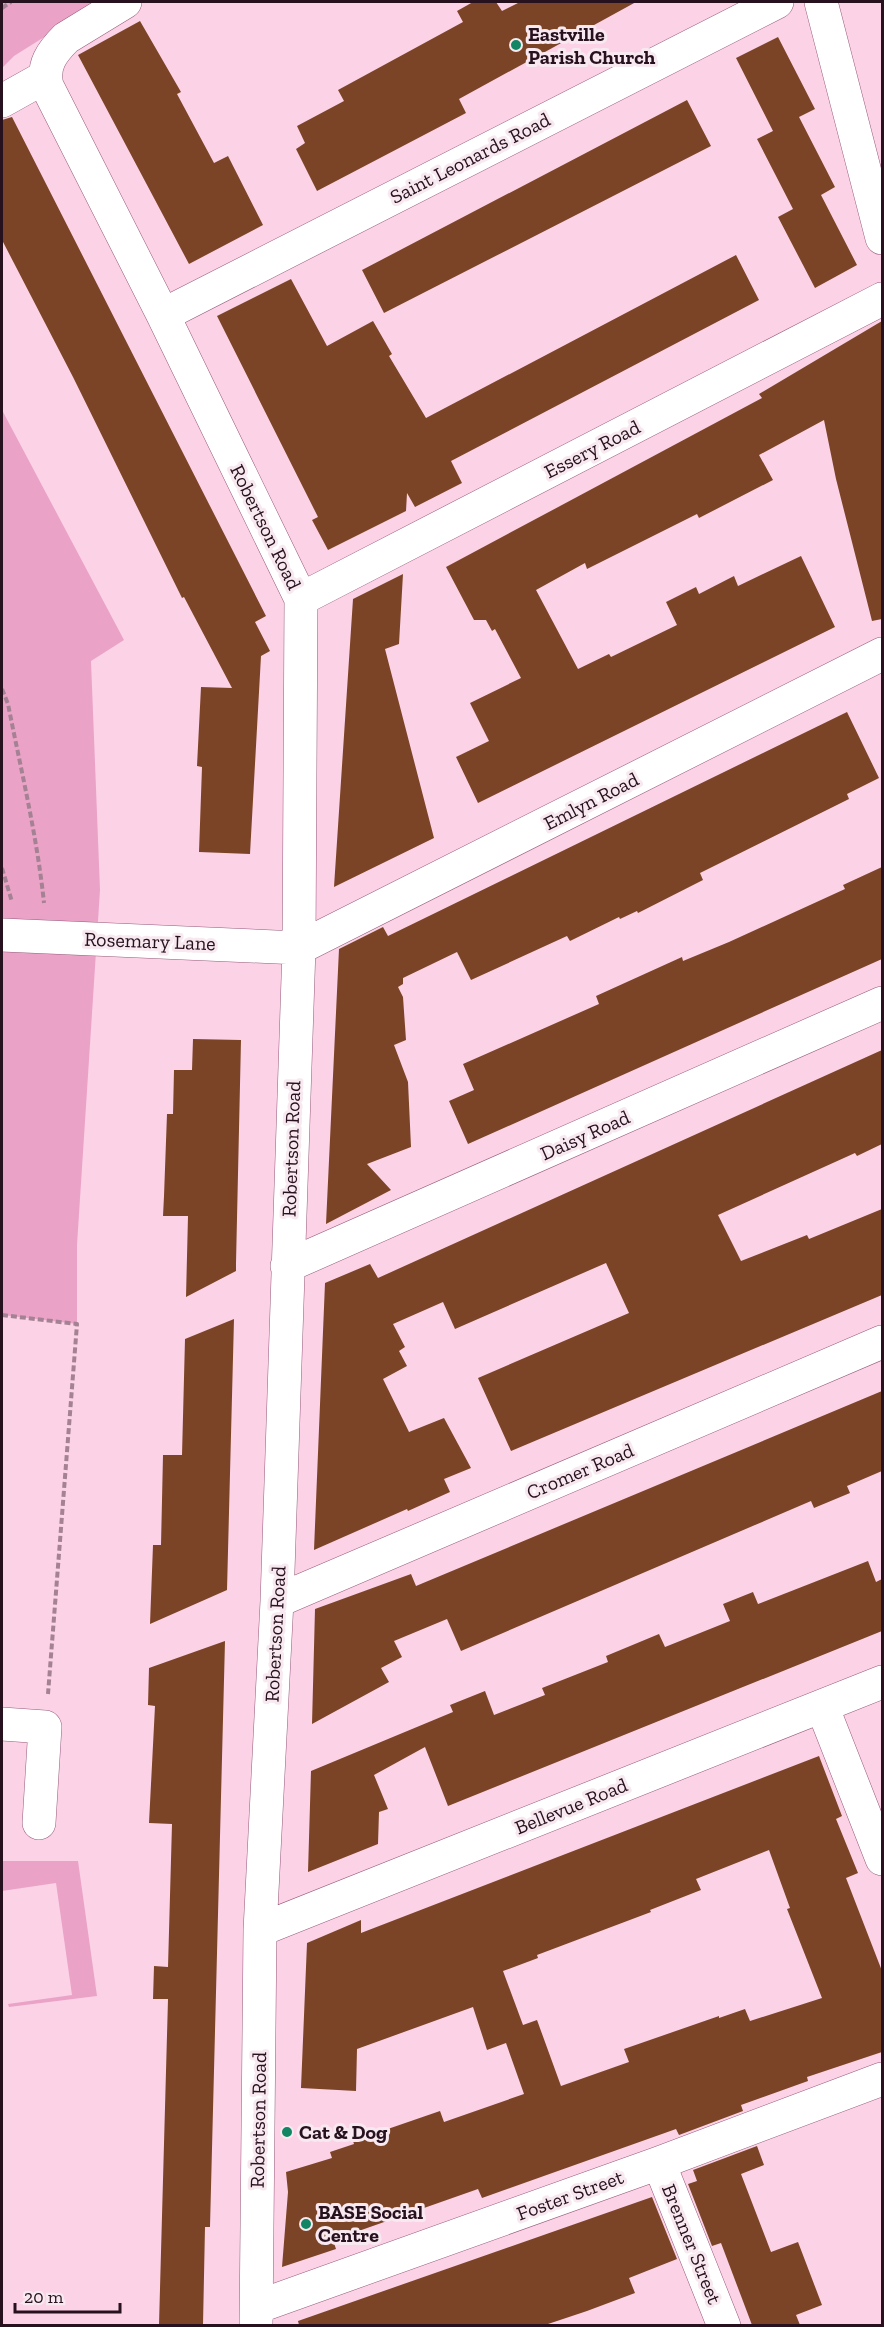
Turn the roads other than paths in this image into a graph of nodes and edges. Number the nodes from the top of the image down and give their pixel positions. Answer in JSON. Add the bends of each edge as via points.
{"nodes":[{"id":1,"x":125,"y":2,"type":"edge"},
{"id":2,"x":777,"y":2,"type":"edge"},
{"id":3,"x":821,"y":2,"type":"edge"},
{"id":4,"x":45,"y":77,"type":"junction"},
{"id":5,"x":2,"y":101,"type":"edge"},
{"id":6,"x":871,"y":141,"type":"edge"},
{"id":7,"x":882,"y":238,"type":"edge"},
{"id":8,"x":882,"y":299,"type":"edge"},
{"id":9,"x":163,"y":315,"type":"junction"},
{"id":10,"x":301,"y":599,"type":"junction"},
{"id":11,"x":882,"y":654,"type":"edge"},
{"id":12,"x":2,"y":935,"type":"edge"},
{"id":13,"x":299,"y":948,"type":"junction"},
{"id":14,"x":882,"y":1003,"type":"edge"},
{"id":15,"x":287,"y":1266,"type":"junction"},
{"id":16,"x":882,"y":1342,"type":"edge"},
{"id":17,"x":277,"y":1601,"type":"junction"},
{"id":18,"x":882,"y":1682,"type":"edge"},
{"id":19,"x":822,"y":1706,"type":"junction"},
{"id":20,"x":2,"y":1724,"type":"edge"},
{"id":21,"x":39,"y":1823,"type":"dead end"},
{"id":22,"x":882,"y":1859,"type":"edge"},
{"id":23,"x":260,"y":1930,"type":"junction"},
{"id":24,"x":882,"y":2079,"type":"edge"},
{"id":25,"x":659,"y":2163,"type":"junction"},
{"id":26,"x":256,"y":2316,"type":"edge"},
{"id":27,"x":724,"y":2325,"type":"edge"}],
"edges":[{"from":1,"to":4,"type":"street","via":[[66,38],[46,65]]},
{"from":2,"to":9,"type":"street","name":"Saint Leonards Road"},
{"from":3,"to":6,"type":"street"},
{"from":4,"to":5,"type":"street"},
{"from":4,"to":9,"type":"street","name":"Robertson Road","via":[[55,105]]},
{"from":6,"to":7,"type":"street"},
{"from":8,"to":10,"type":"street","name":"Essery Road"},
{"from":9,"to":10,"type":"street","name":"Robertson Road"},
{"from":10,"to":13,"type":"street","name":"Robertson Road"},
{"from":11,"to":13,"type":"street","name":"Emlyn Road"},
{"from":12,"to":13,"type":"street","name":"Rosemary Lane"},
{"from":13,"to":15,"type":"street","name":"Robertson Road"},
{"from":14,"to":15,"type":"street","name":"Daisy Road"},
{"from":15,"to":17,"type":"street","name":"Robertson Road"},
{"from":16,"to":17,"type":"street","name":"Cromer Road"},
{"from":17,"to":23,"type":"street","name":"Robertson Road"},
{"from":18,"to":19,"type":"street","name":"Bellevue Road"},
{"from":19,"to":22,"type":"street"},
{"from":19,"to":23,"type":"street","name":"Bellevue Road"},
{"from":20,"to":21,"type":"street","via":[[45,1727]]},
{"from":23,"to":26,"type":"street","name":"Robertson Road"},
{"from":24,"to":25,"type":"street","name":"Foster Street"},
{"from":25,"to":26,"type":"street","name":"Foster Street"},
{"from":25,"to":27,"type":"street","name":"Brenner Street"}]}
